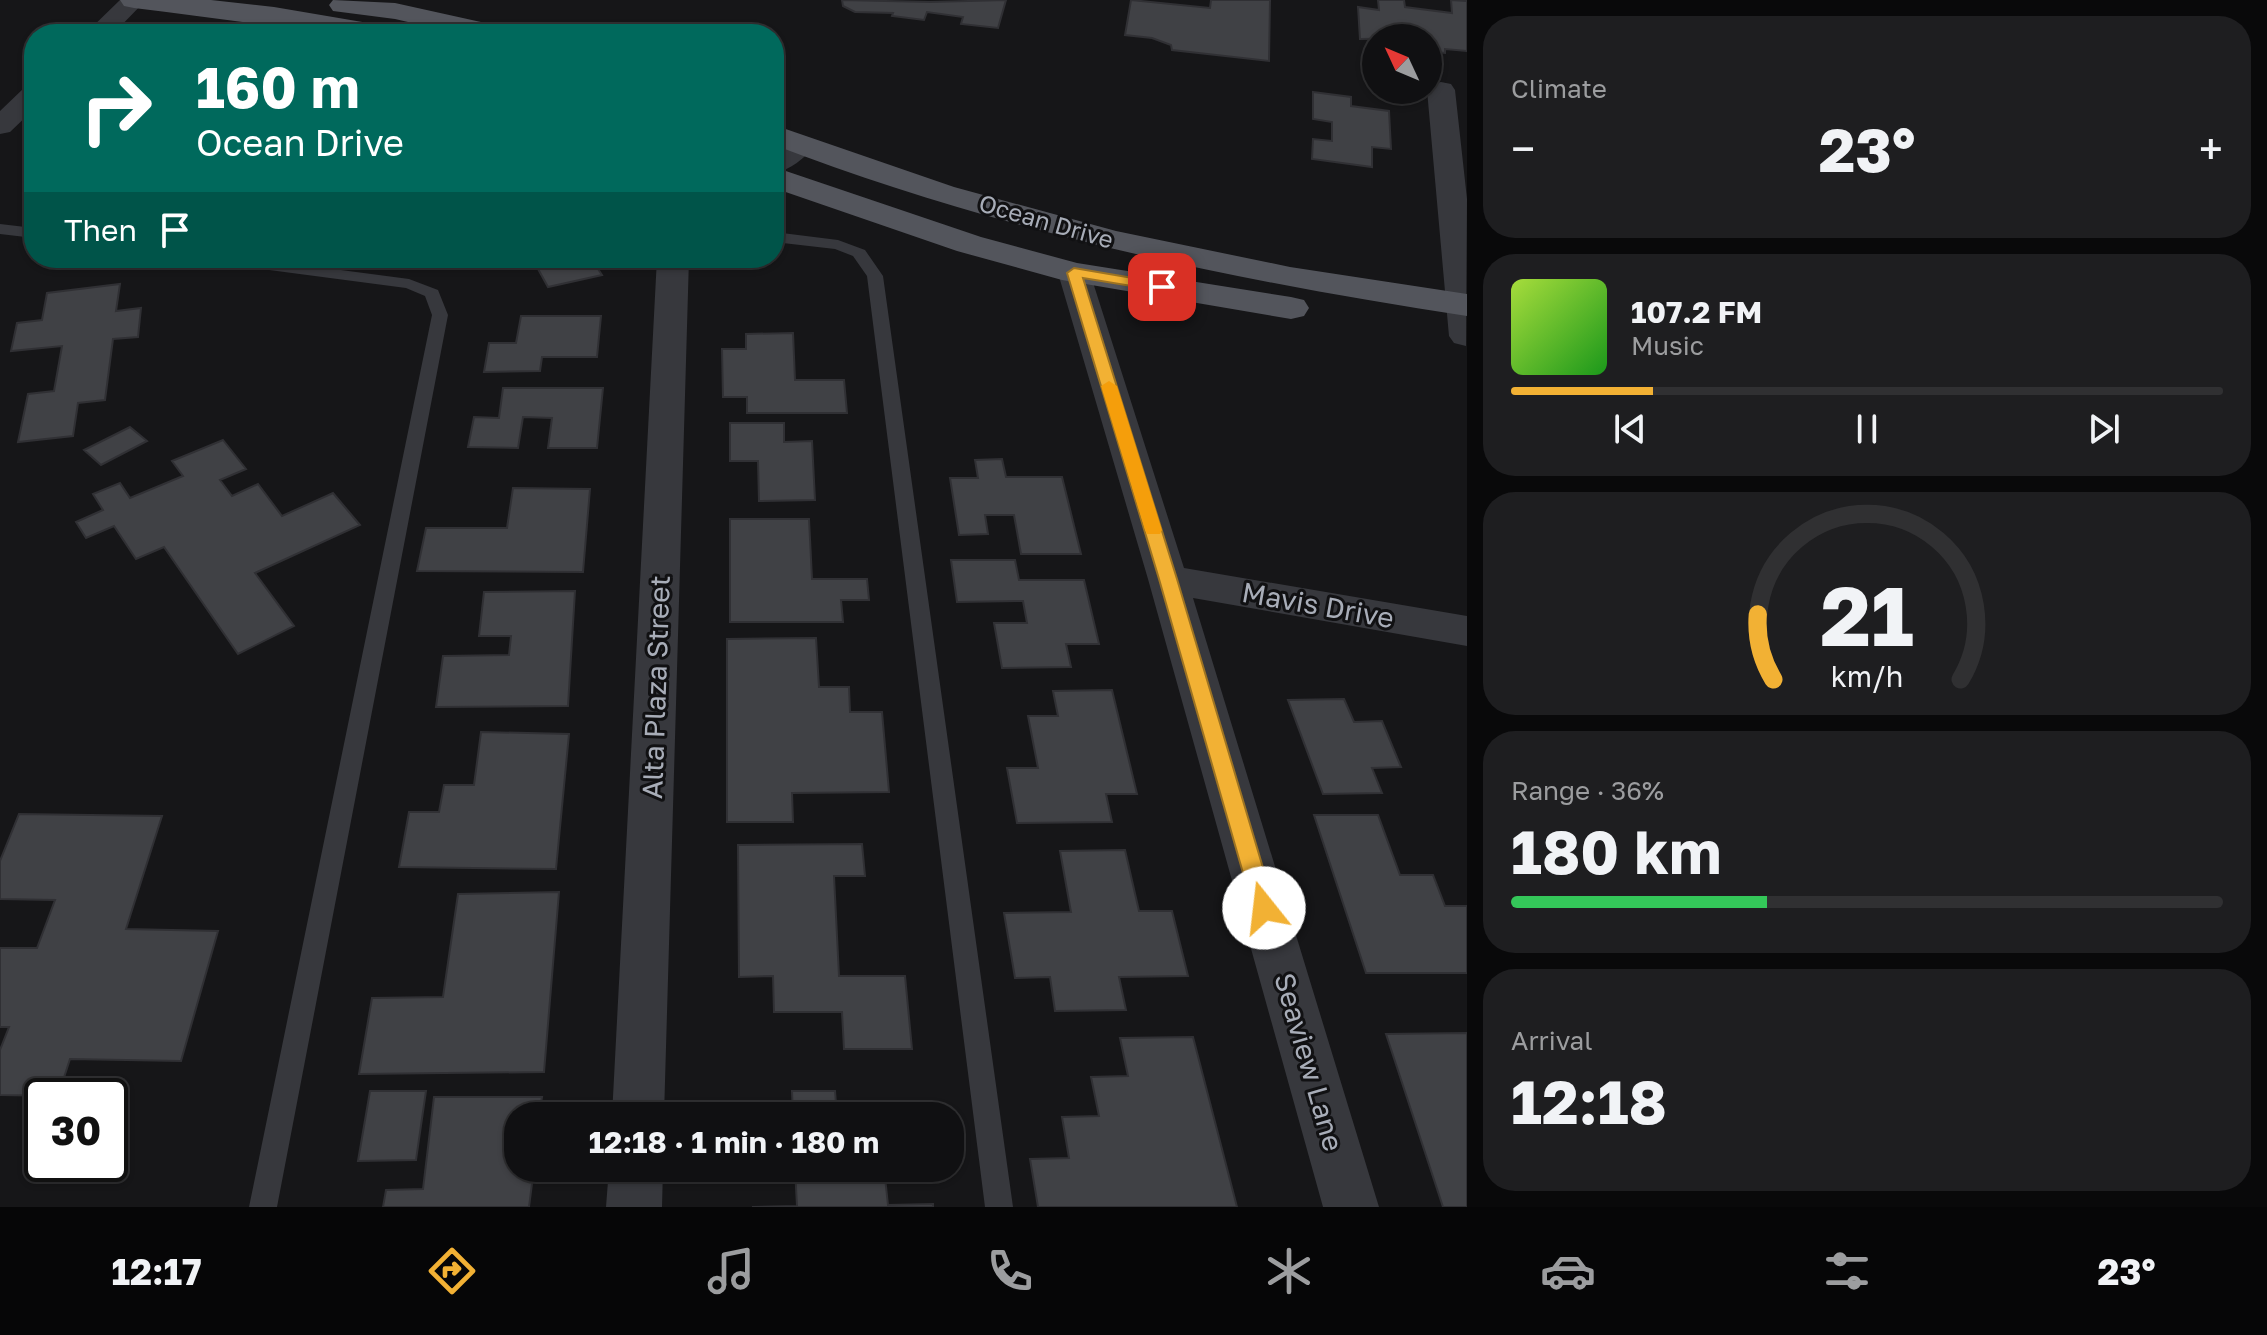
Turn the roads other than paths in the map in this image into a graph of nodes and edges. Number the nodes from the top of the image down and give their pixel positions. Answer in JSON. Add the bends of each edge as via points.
{"nodes":[{"id":1,"x":134,"y":0,"type":"edge"},
{"id":2,"x":297,"y":0,"type":"edge"},
{"id":3,"x":109,"y":24,"type":"edge"},
{"id":4,"x":324,"y":24,"type":"edge"},
{"id":5,"x":453,"y":24,"type":"edge"},
{"id":6,"x":1442,"y":99,"type":"edge"},
{"id":7,"x":24,"y":103,"type":"edge"},
{"id":8,"x":0,"y":126,"type":"edge"},
{"id":9,"x":784,"y":148,"type":"edge"},
{"id":10,"x":784,"y":180,"type":"edge"},
{"id":11,"x":1060,"y":228,"type":"junction"},
{"id":12,"x":0,"y":229,"type":"edge"},
{"id":13,"x":24,"y":232,"type":"edge"},
{"id":14,"x":784,"y":238,"type":"edge"},
{"id":15,"x":290,"y":268,"type":"edge"},
{"id":16,"x":673,"y":268,"type":"edge"},
{"id":17,"x":1074,"y":273,"type":"junction"},
{"id":18,"x":1466,"y":320,"type":"edge"},
{"id":19,"x":1168,"y":579,"type":"junction"},
{"id":20,"x":1467,"y":631,"type":"edge"},
{"id":21,"x":639,"y":1102,"type":"edge"},
{"id":22,"x":635,"y":1182,"type":"edge"},
{"id":23,"x":263,"y":1207,"type":"edge"},
{"id":24,"x":634,"y":1207,"type":"edge"},
{"id":25,"x":999,"y":1207,"type":"edge"},
{"id":26,"x":1351,"y":1207,"type":"edge"}],
"edges":[{"from":1,"to":3,"type":"street"},
{"from":1,"to":4,"type":"main road"},
{"from":2,"to":5,"type":"main road","via":[[395,11]]},
{"from":6,"to":18,"type":"street"},
{"from":7,"to":8,"type":"street"},
{"from":9,"to":11,"type":"main road","name":"Ocean Drive"},
{"from":10,"to":17,"type":"main road","name":"Ocean Drive","via":[[969,244]]},
{"from":11,"to":17,"type":"main road"},
{"from":11,"to":18,"type":"main road","name":"Ocean Drive"},
{"from":12,"to":13,"type":"lane"},
{"from":14,"to":25,"type":"lane","via":[[859,253],[875,276]]},
{"from":15,"to":23,"type":"lane","via":[[409,284],[432,293],[440,315]]},
{"from":16,"to":21,"type":"street","name":"Alta Plaza Street"},
{"from":17,"to":18,"type":"main road","name":"Ocean Drive"},
{"from":17,"to":19,"type":"street","name":"Seaview Lane"},
{"from":19,"to":20,"type":"street","name":"Mavis Drive"},
{"from":19,"to":26,"type":"street","name":"Seaview Lane"},
{"from":22,"to":24,"type":"street"}]}
